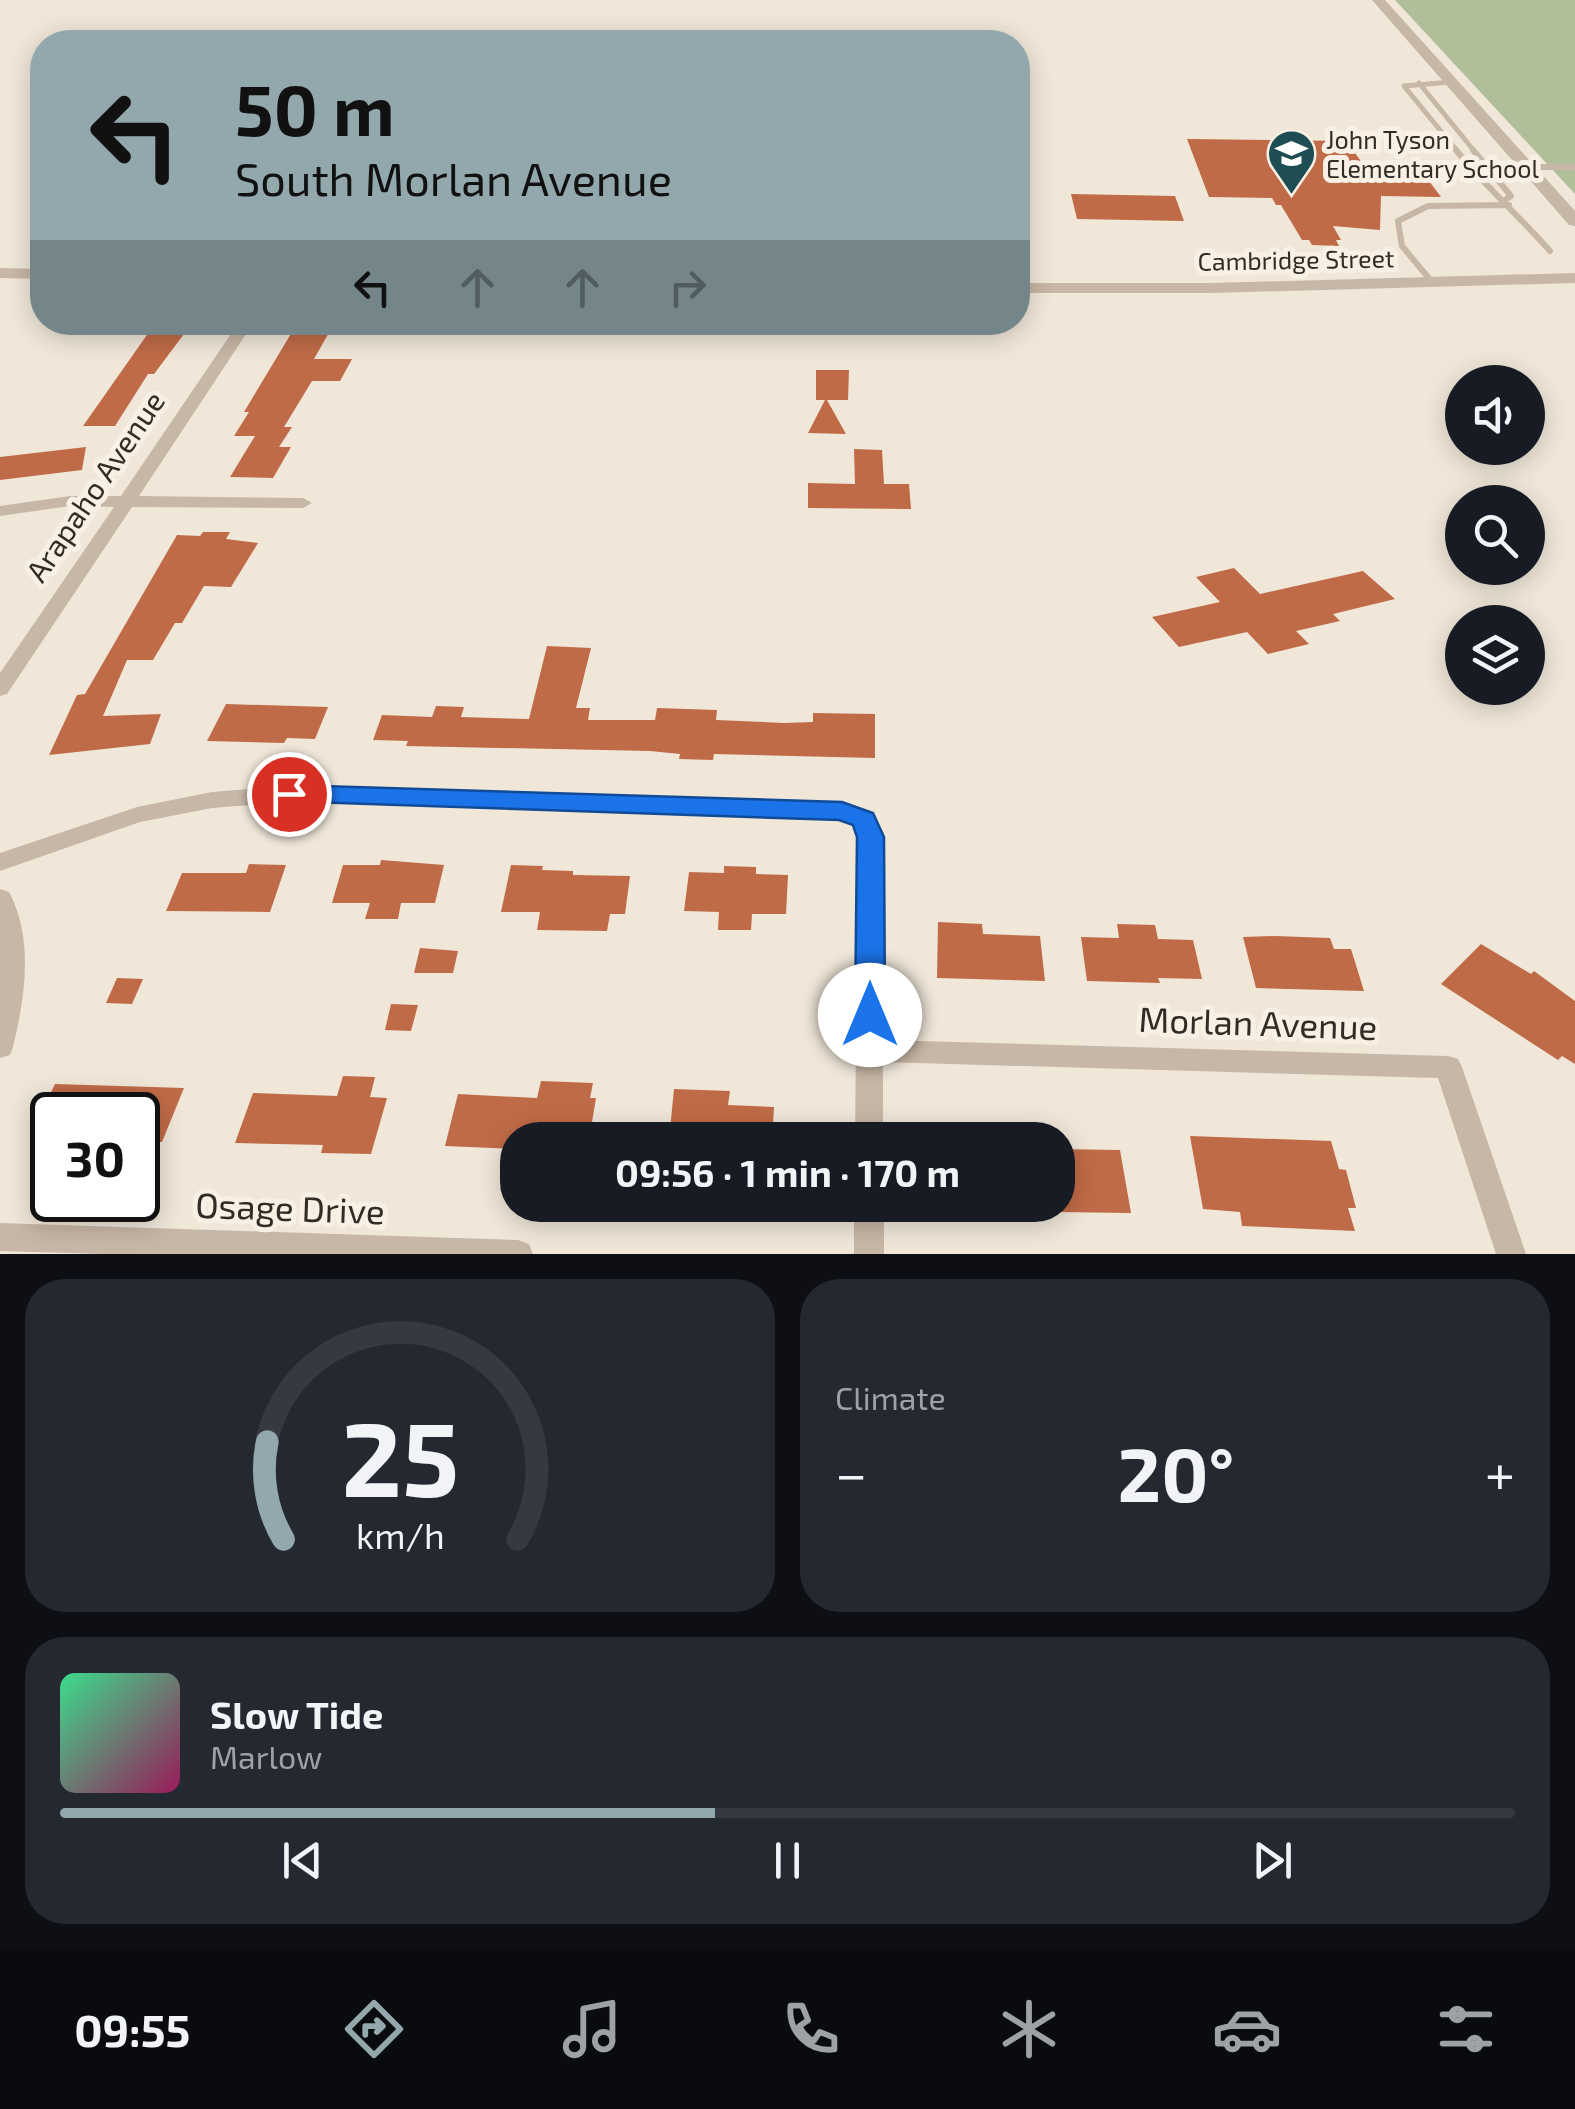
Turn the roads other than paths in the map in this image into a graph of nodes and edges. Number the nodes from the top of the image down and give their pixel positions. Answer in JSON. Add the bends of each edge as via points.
{"nodes":[{"id":1,"x":1378,"y":0,"type":"edge"},
{"id":2,"x":1452,"y":82,"type":"junction"},
{"id":3,"x":1419,"y":83,"type":"junction"},
{"id":4,"x":1527,"y":167,"type":"junction"},
{"id":5,"x":1575,"y":168,"type":"edge"},
{"id":6,"x":1508,"y":202,"type":"junction"},
{"id":7,"x":1575,"y":221,"type":"edge"},
{"id":8,"x":1550,"y":252,"type":"dead end"},
{"id":9,"x":0,"y":273,"type":"edge"},
{"id":10,"x":30,"y":274,"type":"edge"},
{"id":11,"x":1575,"y":278,"type":"edge"},
{"id":12,"x":1432,"y":282,"type":"junction"},
{"id":13,"x":1030,"y":288,"type":"edge"},
{"id":14,"x":239,"y":335,"type":"edge"},
{"id":15,"x":126,"y":501,"type":"junction"},
{"id":16,"x":303,"y":503,"type":"dead end"},
{"id":17,"x":0,"y":511,"type":"edge"},
{"id":18,"x":0,"y":689,"type":"edge"},
{"id":19,"x":0,"y":862,"type":"edge"},
{"id":20,"x":0,"y":898,"type":"edge"},
{"id":21,"x":0,"y":1047,"type":"edge"},
{"id":22,"x":870,"y":1051,"type":"junction"},
{"id":23,"x":870,"y":1122,"type":"edge"},
{"id":24,"x":870,"y":1222,"type":"edge"},
{"id":25,"x":0,"y":1236,"type":"edge"},
{"id":26,"x":518,"y":1254,"type":"edge"},
{"id":27,"x":869,"y":1254,"type":"edge"},
{"id":28,"x":1511,"y":1254,"type":"edge"}],
"edges":[{"from":1,"to":2,"type":"street"},
{"from":2,"to":3,"type":"lane"},
{"from":2,"to":4,"type":"street"},
{"from":3,"to":6,"type":"lane","via":[[1511,196]]},
{"from":3,"to":6,"type":"lane","via":[[1404,86],[1494,197]]},
{"from":4,"to":5,"type":"lane"},
{"from":4,"to":7,"type":"street"},
{"from":6,"to":8,"type":"lane"},
{"from":6,"to":12,"type":"lane","via":[[1444,204],[1398,221],[1401,245]]},
{"from":9,"to":10,"type":"street"},
{"from":11,"to":12,"type":"street","name":"Cambridge Street"},
{"from":12,"to":13,"type":"street","name":"Cambridge Street"},
{"from":14,"to":15,"type":"street","name":"Arapaho Avenue"},
{"from":15,"to":16,"type":"street"},
{"from":15,"to":17,"type":"street"},
{"from":15,"to":18,"type":"street","name":"Arapaho Avenue"},
{"from":19,"to":22,"type":"street","via":[[137,815],[289,794],[842,811],[864,819],[870,837]]},
{"from":20,"to":21,"type":"street","via":[[12,932],[13,998]]},
{"from":22,"to":23,"type":"street"},
{"from":22,"to":28,"type":"street","name":"Morlan Avenue","via":[[1448,1067]]},
{"from":24,"to":27,"type":"street"},
{"from":25,"to":26,"type":"street","name":"Osage Drive"}]}
